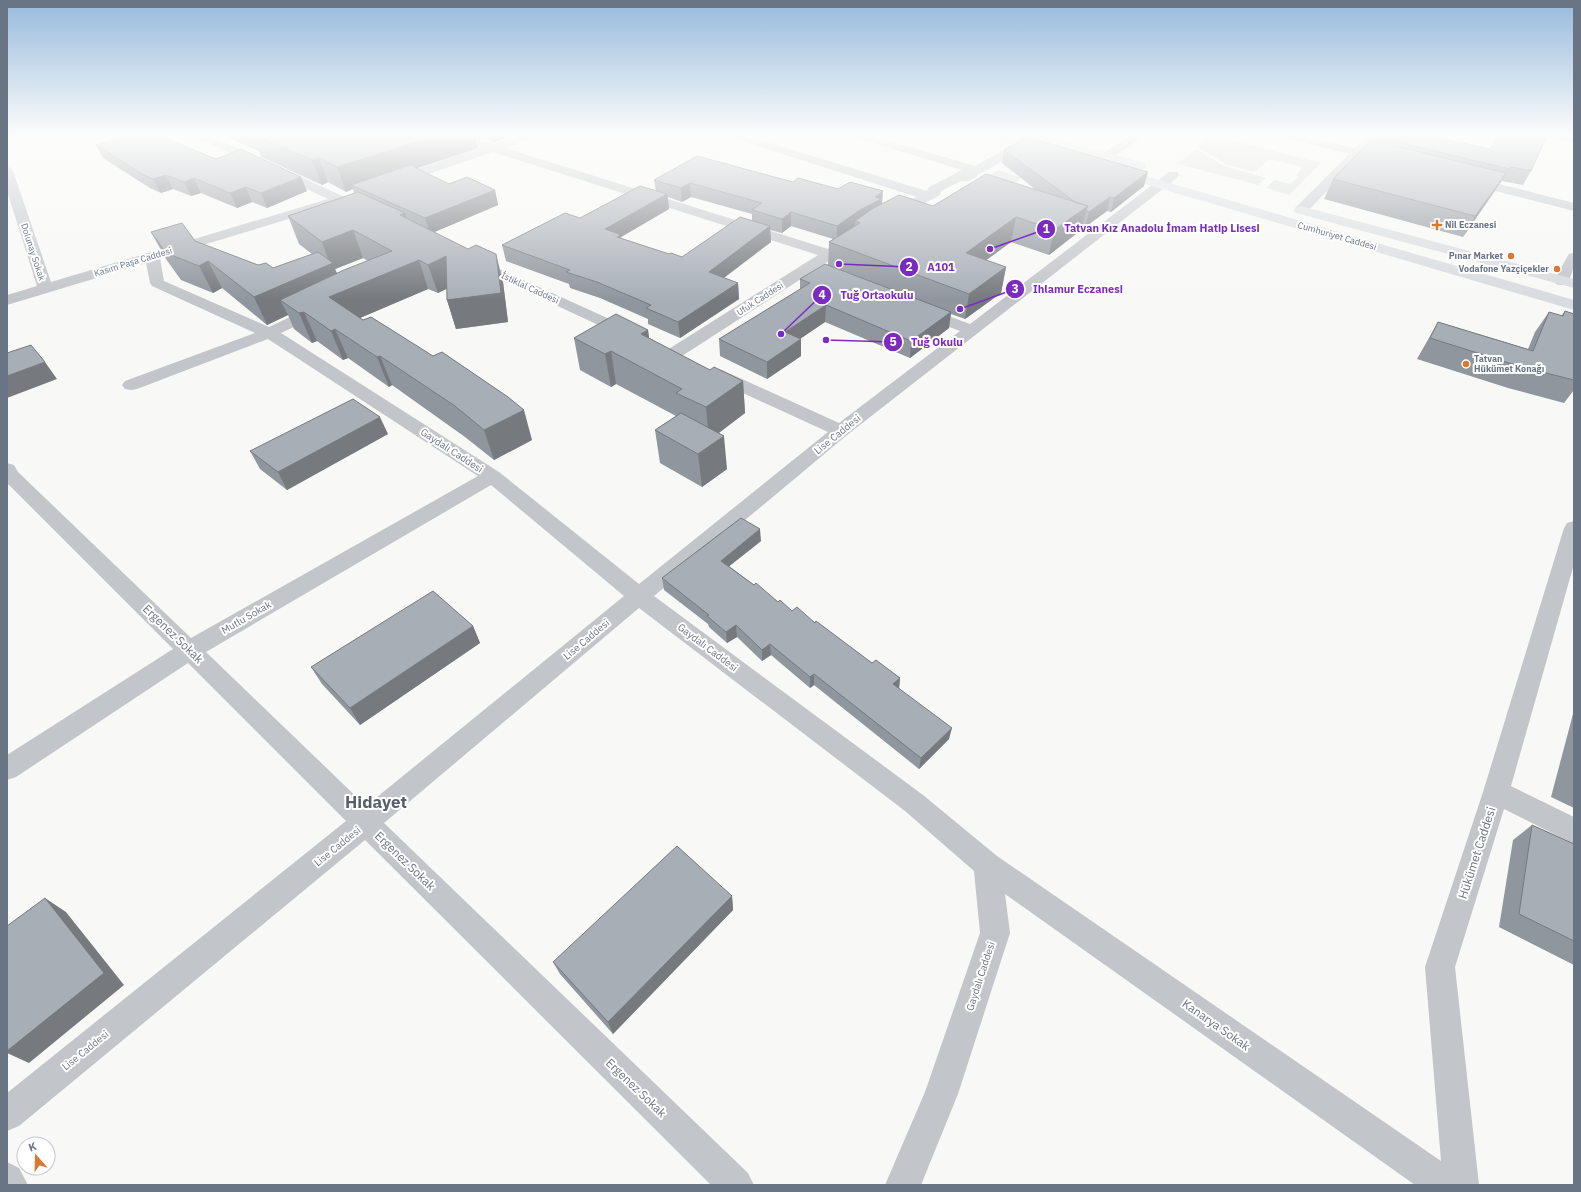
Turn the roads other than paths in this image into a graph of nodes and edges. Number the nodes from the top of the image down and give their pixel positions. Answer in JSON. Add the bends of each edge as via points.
{"nodes":[{"id":1,"x":13,"y":190,"type":"edge"},
{"id":2,"x":318,"y":190,"type":"edge"},
{"id":3,"x":626,"y":190,"type":"edge"},
{"id":4,"x":904,"y":190,"type":"edge"},
{"id":5,"x":944,"y":190,"type":"edge"},
{"id":6,"x":1159,"y":190,"type":"edge"},
{"id":7,"x":1207,"y":190,"type":"edge"},
{"id":8,"x":1321,"y":190,"type":"edge"},
{"id":9,"x":1505,"y":190,"type":"edge"},
{"id":10,"x":355,"y":195,"type":"edge"},
{"id":11,"x":927,"y":197,"type":"junction"},
{"id":12,"x":340,"y":200,"type":"junction"},
{"id":13,"x":1287,"y":206,"type":"dead end"},
{"id":14,"x":1574,"y":207,"type":"edge"},
{"id":15,"x":1302,"y":210,"type":"junction"},
{"id":16,"x":376,"y":216,"type":"edge"},
{"id":17,"x":882,"y":222,"type":"edge"},
{"id":18,"x":850,"y":241,"type":"edge"},
{"id":19,"x":829,"y":254,"type":"junction"},
{"id":20,"x":152,"y":256,"type":"junction"},
{"id":21,"x":461,"y":256,"type":"edge"},
{"id":22,"x":1574,"y":257,"type":"edge"},
{"id":23,"x":1568,"y":282,"type":"edge"},
{"id":24,"x":45,"y":288,"type":"junction"},
{"id":25,"x":7,"y":300,"type":"edge"},
{"id":26,"x":331,"y":303,"type":"edge"},
{"id":27,"x":905,"y":304,"type":"edge"},
{"id":28,"x":1574,"y":305,"type":"edge"},
{"id":29,"x":971,"y":330,"type":"junction"},
{"id":30,"x":269,"y":333,"type":"junction"},
{"id":31,"x":645,"y":341,"type":"edge"},
{"id":32,"x":659,"y":348,"type":"edge"},
{"id":33,"x":673,"y":354,"type":"junction"},
{"id":34,"x":687,"y":361,"type":"edge"},
{"id":35,"x":701,"y":367,"type":"edge"},
{"id":36,"x":131,"y":385,"type":"dead end"},
{"id":37,"x":842,"y":430,"type":"junction"},
{"id":38,"x":7,"y":469,"type":"edge"},
{"id":39,"x":492,"y":476,"type":"junction"},
{"id":40,"x":1574,"y":528,"type":"edge"},
{"id":41,"x":1566,"y":587,"type":"edge"},
{"id":42,"x":639,"y":596,"type":"junction"},
{"id":43,"x":190,"y":650,"type":"junction"},
{"id":44,"x":7,"y":769,"type":"edge"},
{"id":45,"x":1496,"y":792,"type":"junction"},
{"id":46,"x":366,"y":822,"type":"junction"},
{"id":47,"x":1574,"y":832,"type":"edge"},
{"id":48,"x":987,"y":865,"type":"junction"},
{"id":49,"x":7,"y":1114,"type":"edge"},
{"id":50,"x":7,"y":1180,"type":"edge"},
{"id":51,"x":10,"y":1185,"type":"edge"},
{"id":52,"x":736,"y":1185,"type":"edge"},
{"id":53,"x":903,"y":1185,"type":"edge"},
{"id":54,"x":1445,"y":1185,"type":"edge"},
{"id":55,"x":1461,"y":1185,"type":"edge"}],
"edges":[{"from":1,"to":24,"type":"street","name":"Dolunay Sokak"},
{"from":2,"to":12,"type":"street"},
{"from":3,"to":19,"type":"street"},
{"from":4,"to":11,"type":"street"},
{"from":5,"to":11,"type":"street"},
{"from":6,"to":29,"type":"street","name":"Lise Caddesi"},
{"from":7,"to":28,"type":"highway","name":"Cumhuriyet Caddesi"},
{"from":8,"to":15,"type":"street"},
{"from":9,"to":14,"type":"street"},
{"from":10,"to":12,"type":"street","name":"Kasım Paşa Caddesi"},
{"from":11,"to":17,"type":"street","via":[[916,206]]},
{"from":12,"to":16,"type":"street"},
{"from":12,"to":20,"type":"street","name":"Kasım Paşa Caddesi"},
{"from":13,"to":15,"type":"highway","name":"Cumhuriyet Caddesi"},
{"from":15,"to":23,"type":"highway","name":"Cumhuriyet Caddesi"},
{"from":18,"to":19,"type":"street","name":"Ufuk Caddesi"},
{"from":19,"to":33,"type":"street","name":"Ufuk Caddesi","via":[[817,269]]},
{"from":20,"to":24,"type":"street","name":"Kasım Paşa Caddesi"},
{"from":20,"to":30,"type":"street","name":"Gaydalı Caddesi","via":[[157,283]]},
{"from":21,"to":31,"type":"street","name":"İstiklal Caddesi"},
{"from":22,"to":23,"type":"street"},
{"from":24,"to":25,"type":"street","name":"Kasım Paşa Caddesi"},
{"from":26,"to":30,"type":"street"},
{"from":27,"to":29,"type":"street"},
{"from":29,"to":37,"type":"street","name":"Lise Caddesi"},
{"from":30,"to":36,"type":"street"},
{"from":30,"to":39,"type":"street","name":"Gaydalı Caddesi"},
{"from":32,"to":33,"type":"street"},
{"from":33,"to":34,"type":"street"},
{"from":35,"to":37,"type":"street"},
{"from":37,"to":42,"type":"street","name":"Lise Caddesi"},
{"from":38,"to":43,"type":"street","name":"Ergenez Sokak","via":[[10,475]]},
{"from":39,"to":42,"type":"street","name":"Gaydalı Caddesi"},
{"from":39,"to":43,"type":"street","name":"Mutlu Sokak"},
{"from":40,"to":41,"type":"street","name":"Hükümet Caddesi"},
{"from":41,"to":45,"type":"street","name":"Hükümet Caddesi"},
{"from":42,"to":46,"type":"street","name":"Lise Caddesi"},
{"from":42,"to":48,"type":"street","name":"Gaydalı Caddesi","via":[[914,803]]},
{"from":43,"to":44,"type":"street","name":"Mutlu Sokak"},
{"from":43,"to":46,"type":"street","name":"Ergenez Sokak"},
{"from":45,"to":47,"type":"street"},
{"from":45,"to":55,"type":"street","name":"Hükümet Caddesi","via":[[1440,966]]},
{"from":46,"to":49,"type":"street","name":"Lise Caddesi"},
{"from":46,"to":52,"type":"street","name":"Ergenez Sokak"},
{"from":48,"to":53,"type":"street","name":"Gaydalı Caddesi","via":[[995,933],[941,1094]]},
{"from":48,"to":54,"type":"street","name":"Kanarya Sokak"},
{"from":50,"to":51,"type":"street"}]}
